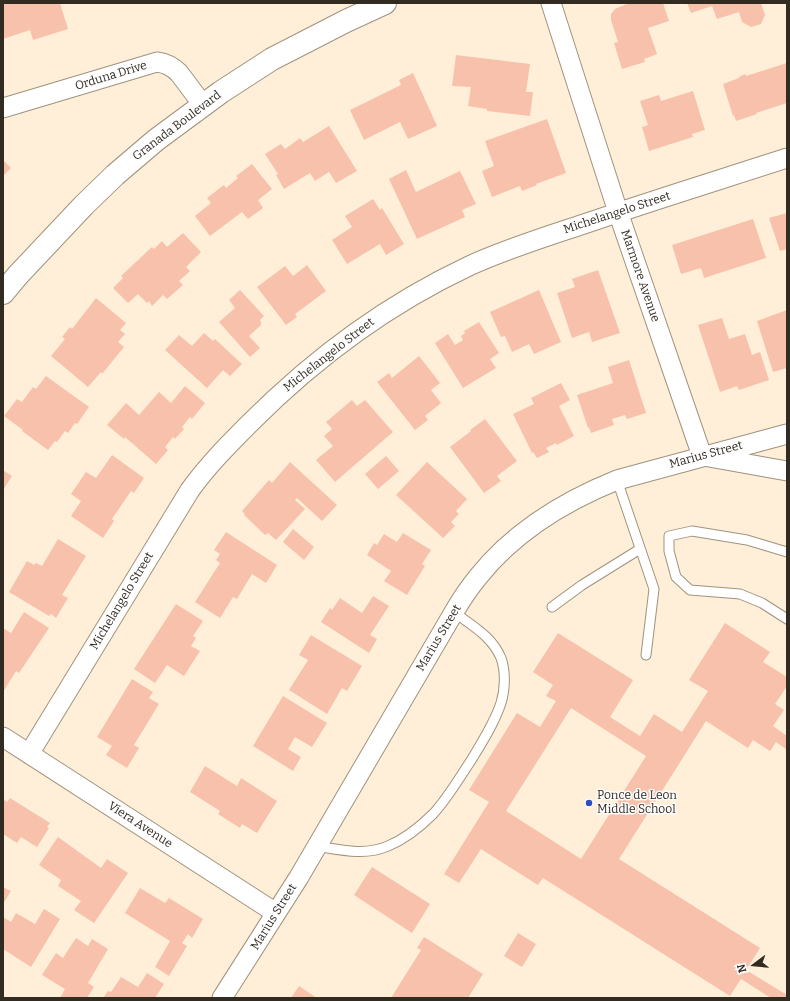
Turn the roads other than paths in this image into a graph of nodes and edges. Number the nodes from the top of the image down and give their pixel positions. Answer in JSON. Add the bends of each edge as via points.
{"nodes":[{"id":1,"x":385,"y":3,"type":"edge"},
{"id":2,"x":551,"y":3,"type":"edge"},
{"id":3,"x":203,"y":105,"type":"junction"},
{"id":4,"x":3,"y":108,"type":"edge"},
{"id":5,"x":787,"y":158,"type":"edge"},
{"id":6,"x":618,"y":212,"type":"junction"},
{"id":7,"x":3,"y":293,"type":"edge"},
{"id":8,"x":787,"y":434,"type":"edge"},
{"id":9,"x":702,"y":456,"type":"junction"},
{"id":10,"x":787,"y":471,"type":"edge"},
{"id":11,"x":617,"y":480,"type":"junction"},
{"id":12,"x":640,"y":549,"type":"junction"},
{"id":13,"x":787,"y":552,"type":"edge"},
{"id":14,"x":552,"y":607,"type":"dead end"},
{"id":15,"x":454,"y":612,"type":"junction"},
{"id":16,"x":787,"y":619,"type":"edge"},
{"id":17,"x":646,"y":655,"type":"dead end"},
{"id":18,"x":3,"y":737,"type":"edge"},
{"id":19,"x":29,"y":754,"type":"junction"},
{"id":20,"x":316,"y":846,"type":"junction"},
{"id":21,"x":276,"y":913,"type":"junction"},
{"id":22,"x":222,"y":998,"type":"edge"}],
"edges":[{"from":1,"to":3,"type":"street","name":"Granada Boulevard","via":[[272,59]]},
{"from":2,"to":6,"type":"street","name":"Marmore Avenue"},
{"from":3,"to":4,"type":"street","name":"Orduna Drive","via":[[175,69],[157,62]]},
{"from":3,"to":7,"type":"street","name":"Granada Boulevard","via":[[115,175]]},
{"from":5,"to":6,"type":"street","name":"Michelangelo Street"},
{"from":6,"to":9,"type":"street","name":"Marmore Avenue"},
{"from":6,"to":19,"type":"street","name":"Michelangelo Street","via":[[492,256],[421,290],[342,342],[274,399],[217,457],[190,490]]},
{"from":8,"to":9,"type":"street","name":"Marius Street"},
{"from":9,"to":10,"type":"street"},
{"from":9,"to":11,"type":"street","name":"Marius Street"},
{"from":11,"to":12,"type":"lane"},
{"from":11,"to":15,"type":"street","name":"Marius Street","via":[[576,498],[501,551],[477,577]]},
{"from":12,"to":14,"type":"lane"},
{"from":12,"to":17,"type":"lane","via":[[654,589]]},
{"from":13,"to":16,"type":"lane","via":[[747,540],[692,531],[669,536],[669,551],[676,577],[690,590],[740,594],[762,603]]},
{"from":15,"to":20,"type":"street","name":"Marius Street"},
{"from":15,"to":20,"type":"lane","via":[[489,638],[496,648],[504,672],[501,703],[485,738],[441,804],[420,826],[399,841],[377,850],[360,852]]},
{"from":18,"to":19,"type":"street","name":"Viera Avenue"},
{"from":19,"to":21,"type":"street","name":"Viera Avenue"},
{"from":20,"to":21,"type":"street","name":"Marius Street"},
{"from":21,"to":22,"type":"street","name":"Marius Street"}]}
